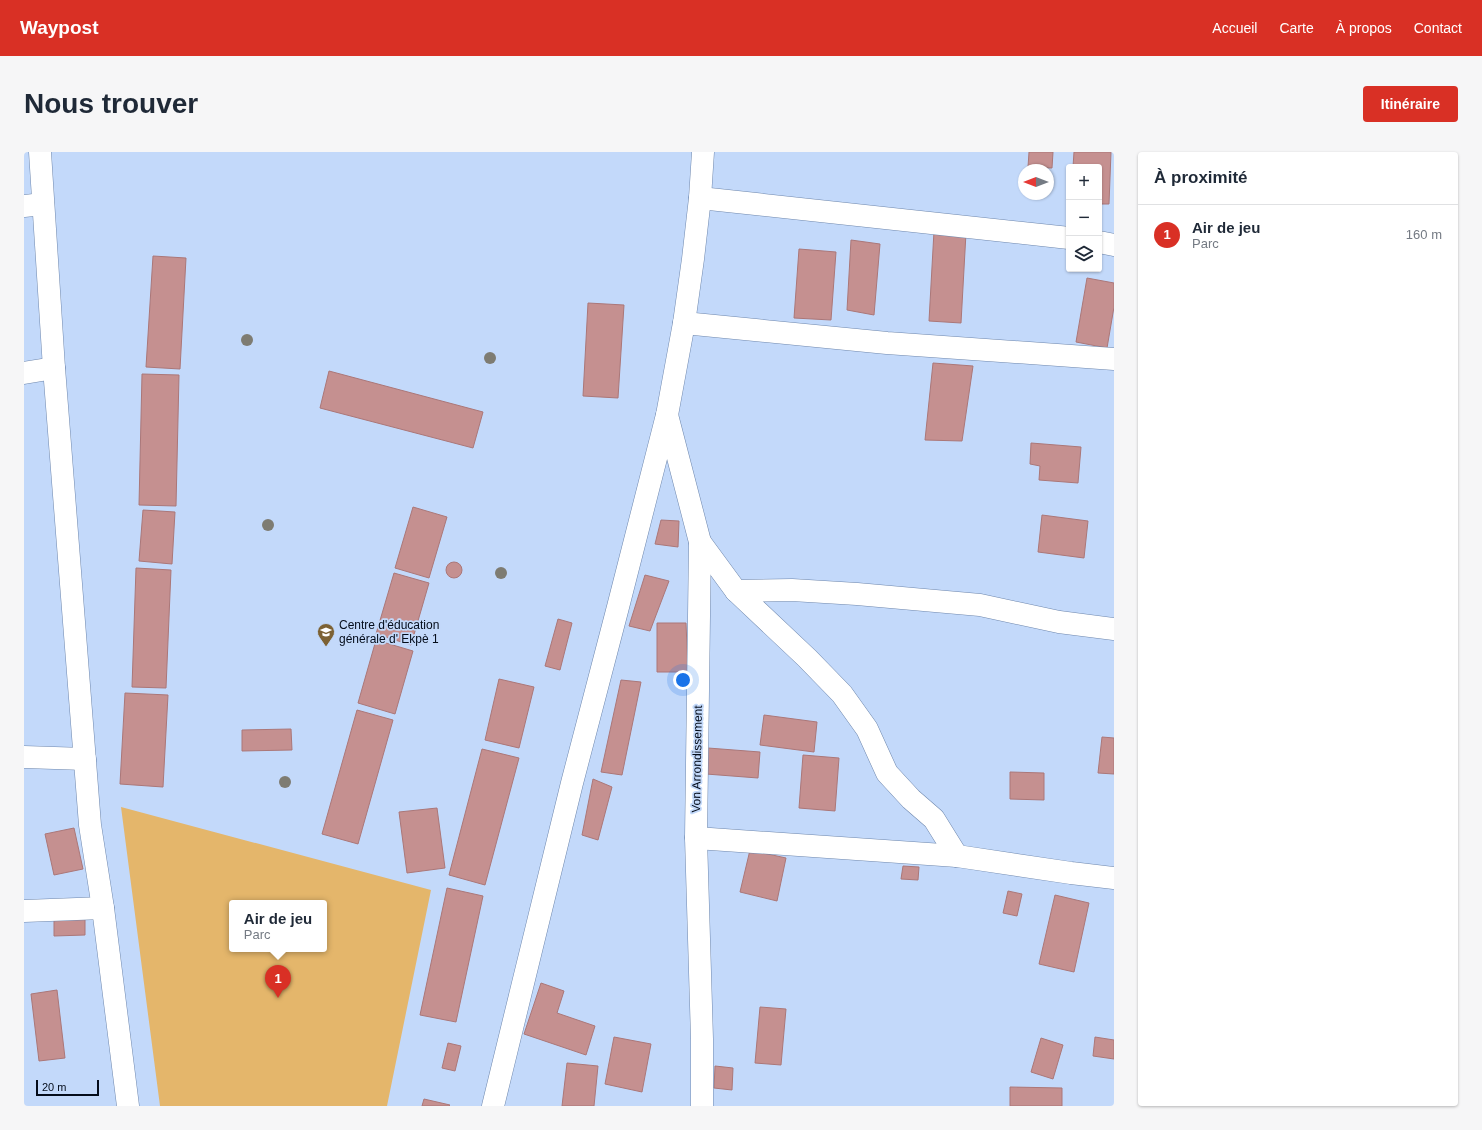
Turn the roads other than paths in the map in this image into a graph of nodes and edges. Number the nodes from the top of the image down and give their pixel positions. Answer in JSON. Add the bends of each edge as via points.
{"nodes":[{"id":1,"x":40,"y":152,"type":"edge"},
{"id":2,"x":703,"y":152,"type":"edge"},
{"id":3,"x":700,"y":198,"type":"junction"},
{"id":4,"x":33,"y":205,"type":"edge"},
{"id":5,"x":1066,"y":238,"type":"edge"},
{"id":6,"x":1102,"y":243,"type":"edge"},
{"id":7,"x":1114,"y":245,"type":"edge"},
{"id":8,"x":684,"y":322,"type":"junction"},
{"id":9,"x":1114,"y":359,"type":"edge"},
{"id":10,"x":54,"y":368,"type":"junction"},
{"id":11,"x":24,"y":373,"type":"edge"},
{"id":12,"x":667,"y":415,"type":"junction"},
{"id":13,"x":700,"y":542,"type":"junction"},
{"id":14,"x":736,"y":591,"type":"junction"},
{"id":15,"x":1114,"y":629,"type":"edge"},
{"id":16,"x":24,"y":757,"type":"edge"},
{"id":17,"x":85,"y":759,"type":"junction"},
{"id":18,"x":696,"y":838,"type":"junction"},
{"id":19,"x":957,"y":856,"type":"junction"},
{"id":20,"x":1114,"y":878,"type":"edge"},
{"id":21,"x":102,"y":908,"type":"junction"},
{"id":22,"x":24,"y":911,"type":"edge"},
{"id":23,"x":128,"y":1106,"type":"edge"},
{"id":24,"x":493,"y":1106,"type":"edge"},
{"id":25,"x":702,"y":1106,"type":"edge"}],
"edges":[{"from":1,"to":4,"type":"street"},
{"from":2,"to":3,"type":"street"},
{"from":3,"to":5,"type":"street"},
{"from":3,"to":8,"type":"street"},
{"from":4,"to":10,"type":"street"},
{"from":6,"to":7,"type":"street"},
{"from":8,"to":9,"type":"street","via":[[887,343]]},
{"from":8,"to":12,"type":"street"},
{"from":10,"to":11,"type":"street"},
{"from":10,"to":17,"type":"street"},
{"from":12,"to":13,"type":"street","name":"Von Arrondissement"},
{"from":12,"to":24,"type":"street","via":[[572,783]]},
{"from":13,"to":14,"type":"street"},
{"from":13,"to":18,"type":"street","name":"Von Arrondissement"},
{"from":14,"to":15,"type":"street","via":[[857,594],[980,605],[1059,622]]},
{"from":14,"to":19,"type":"street","via":[[842,694],[867,729],[887,773],[934,820]]},
{"from":16,"to":17,"type":"street"},
{"from":17,"to":21,"type":"street","via":[[90,825]]},
{"from":18,"to":19,"type":"street"},
{"from":18,"to":25,"type":"street","name":"Von Arrondissement"},
{"from":19,"to":20,"type":"street"},
{"from":21,"to":22,"type":"street"},
{"from":21,"to":23,"type":"street"}]}
